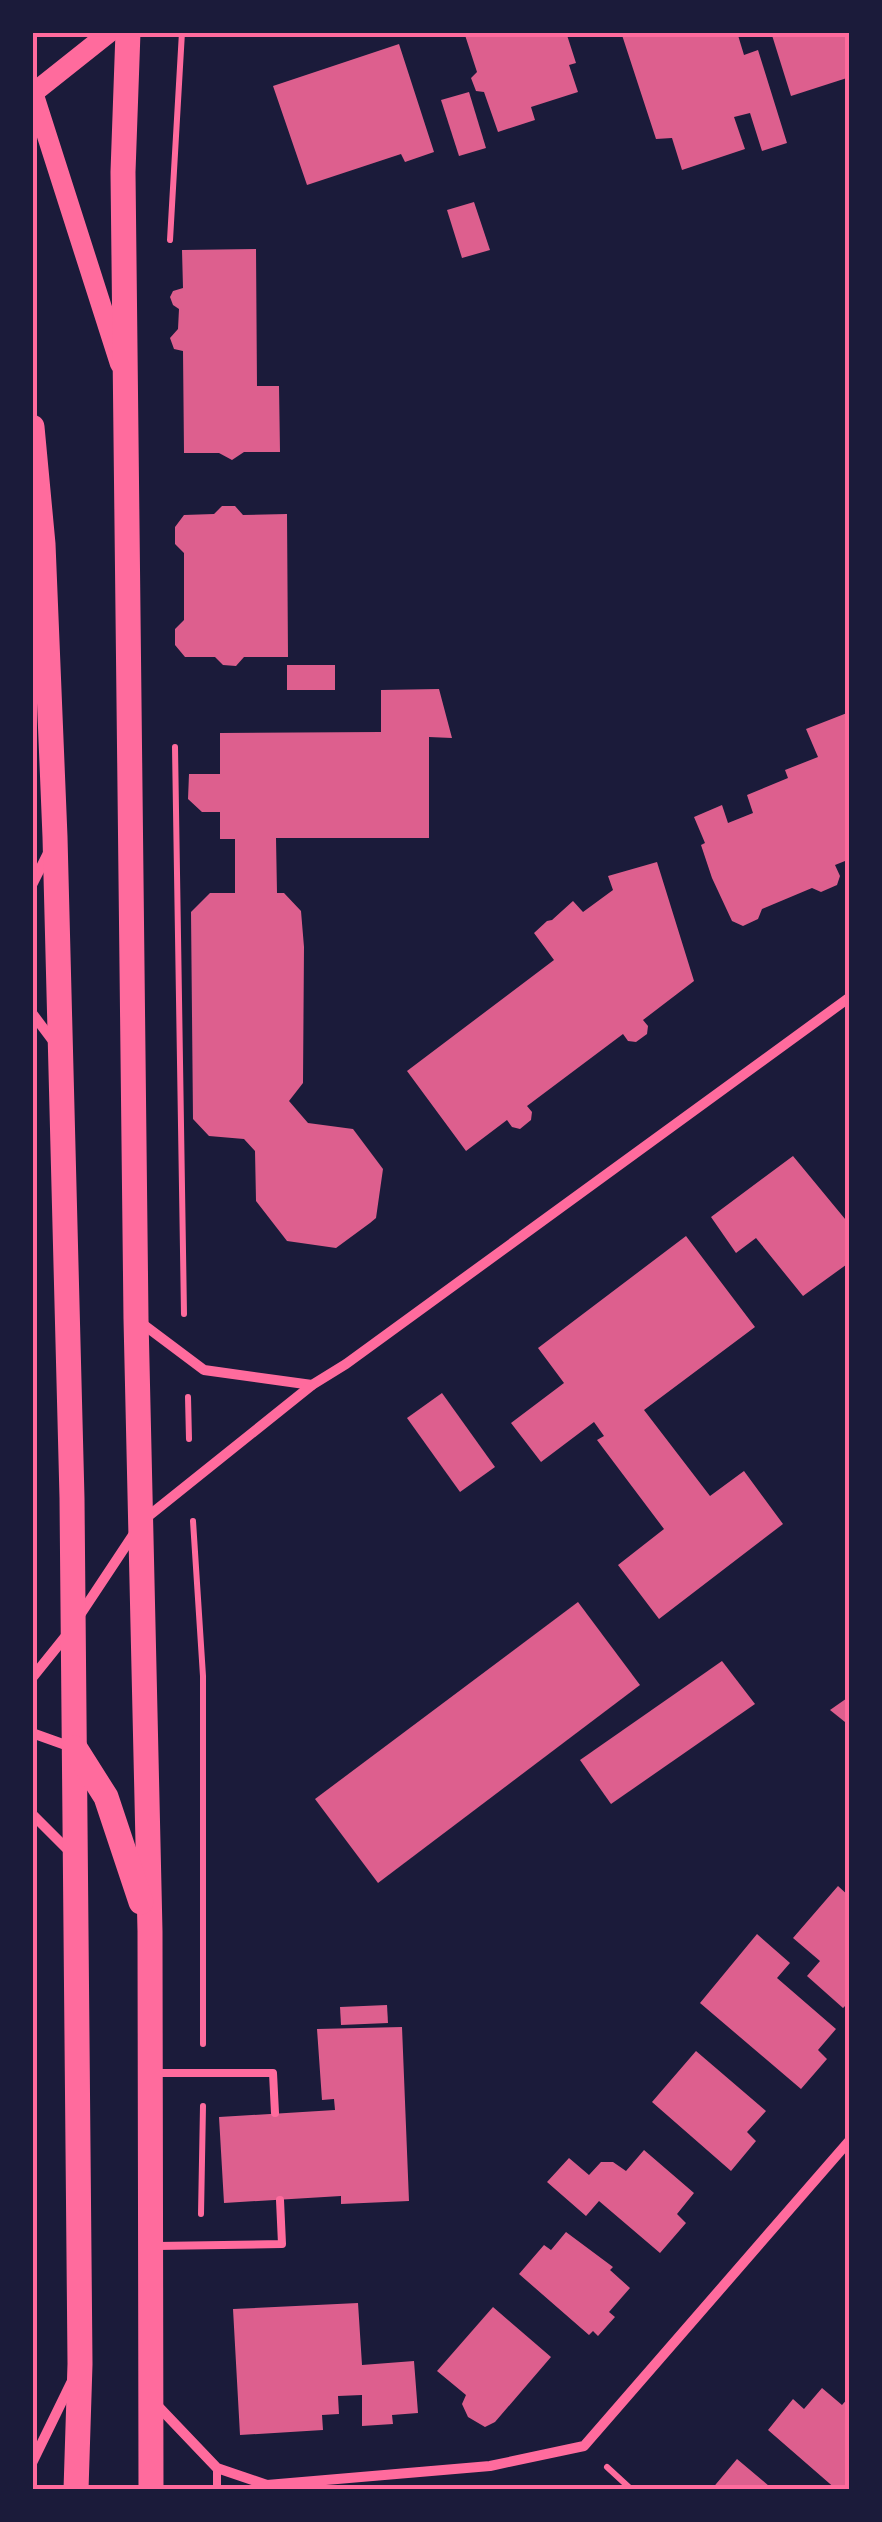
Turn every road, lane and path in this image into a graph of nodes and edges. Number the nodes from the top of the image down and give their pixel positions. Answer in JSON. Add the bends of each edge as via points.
{"nodes":[{"id":1,"x":110,"y":32,"type":"edge"},
{"id":2,"x":128,"y":32,"type":"edge"},
{"id":3,"x":182,"y":32,"type":"edge"},
{"id":4,"x":33,"y":92,"type":"edge"},
{"id":5,"x":169,"y":248,"type":"dead end"},
{"id":6,"x":126,"y":385,"type":"junction"},
{"id":7,"x":32,"y":427,"type":"edge"},
{"id":8,"x":38,"y":544,"type":"edge"},
{"id":9,"x":175,"y":743,"type":"dead end"},
{"id":10,"x":55,"y":837,"type":"junction"},
{"id":11,"x":32,"y":886,"type":"edge"},
{"id":12,"x":850,"y":997,"type":"edge"},
{"id":13,"x":32,"y":1013,"type":"edge"},
{"id":14,"x":59,"y":1050,"type":"junction"},
{"id":15,"x":136,"y":1318,"type":"junction"},
{"id":16,"x":186,"y":1356,"type":"junction"},
{"id":17,"x":312,"y":1385,"type":"junction"},
{"id":18,"x":191,"y":1482,"type":"junction"},
{"id":19,"x":142,"y":1521,"type":"junction"},
{"id":20,"x":73,"y":1626,"type":"junction"},
{"id":21,"x":32,"y":1678,"type":"edge"},
{"id":22,"x":32,"y":1734,"type":"edge"},
{"id":23,"x":75,"y":1748,"type":"junction"},
{"id":24,"x":32,"y":1814,"type":"edge"},
{"id":25,"x":75,"y":1857,"type":"junction"},
{"id":26,"x":150,"y":1931,"type":"junction"},
{"id":27,"x":152,"y":2073,"type":"junction"},
{"id":28,"x":203,"y":2073,"type":"junction"},
{"id":29,"x":275,"y":2114,"type":"dead end"},
{"id":30,"x":850,"y":2140,"type":"edge"},
{"id":31,"x":280,"y":2200,"type":"dead end"},
{"id":32,"x":199,"y":2245,"type":"junction"},
{"id":33,"x":153,"y":2246,"type":"junction"},
{"id":34,"x":80,"y":2364,"type":"junction"},
{"id":35,"x":151,"y":2398,"type":"junction"},
{"id":36,"x":32,"y":2463,"type":"edge"},
{"id":37,"x":217,"y":2468,"type":"junction"},
{"id":38,"x":76,"y":2490,"type":"edge"},
{"id":39,"x":151,"y":2490,"type":"edge"},
{"id":40,"x":218,"y":2490,"type":"edge"}],
"edges":[{"from":1,"to":4,"type":"main road"},
{"from":2,"to":6,"type":"main road"},
{"from":3,"to":5,"type":"path"},
{"from":4,"to":6,"type":"main road"},
{"from":6,"to":15,"type":"main road"},
{"from":7,"to":8,"type":"main road"},
{"from":8,"to":10,"type":"main road"},
{"from":9,"to":16,"type":"path"},
{"from":10,"to":11,"type":"street"},
{"from":10,"to":14,"type":"main road"},
{"from":12,"to":17,"type":"street"},
{"from":13,"to":14,"type":"street"},
{"from":14,"to":20,"type":"main road"},
{"from":15,"to":16,"type":"street"},
{"from":15,"to":19,"type":"main road"},
{"from":16,"to":17,"type":"street","via":[[204,1370]]},
{"from":16,"to":18,"type":"path"},
{"from":17,"to":18,"type":"street"},
{"from":18,"to":19,"type":"street"},
{"from":18,"to":28,"type":"path","via":[[203,1676]]},
{"from":19,"to":20,"type":"street"},
{"from":19,"to":26,"type":"main road"},
{"from":20,"to":21,"type":"street"},
{"from":20,"to":23,"type":"main road"},
{"from":22,"to":23,"type":"street"},
{"from":23,"to":25,"type":"main road"},
{"from":23,"to":26,"type":"main road","via":[[106,1798]]},
{"from":24,"to":25,"type":"street"},
{"from":25,"to":34,"type":"main road"},
{"from":26,"to":27,"type":"main road"},
{"from":27,"to":28,"type":"lane"},
{"from":27,"to":33,"type":"main road"},
{"from":28,"to":29,"type":"lane","via":[[273,2073]]},
{"from":28,"to":32,"type":"path"},
{"from":30,"to":37,"type":"street","via":[[584,2446],[490,2466],[267,2485]]},
{"from":31,"to":32,"type":"lane","via":[[282,2244]]},
{"from":32,"to":33,"type":"lane"},
{"from":33,"to":35,"type":"main road"},
{"from":34,"to":36,"type":"street"},
{"from":34,"to":38,"type":"main road"},
{"from":35,"to":37,"type":"street"},
{"from":35,"to":39,"type":"main road"},
{"from":37,"to":40,"type":"lane"}]}
